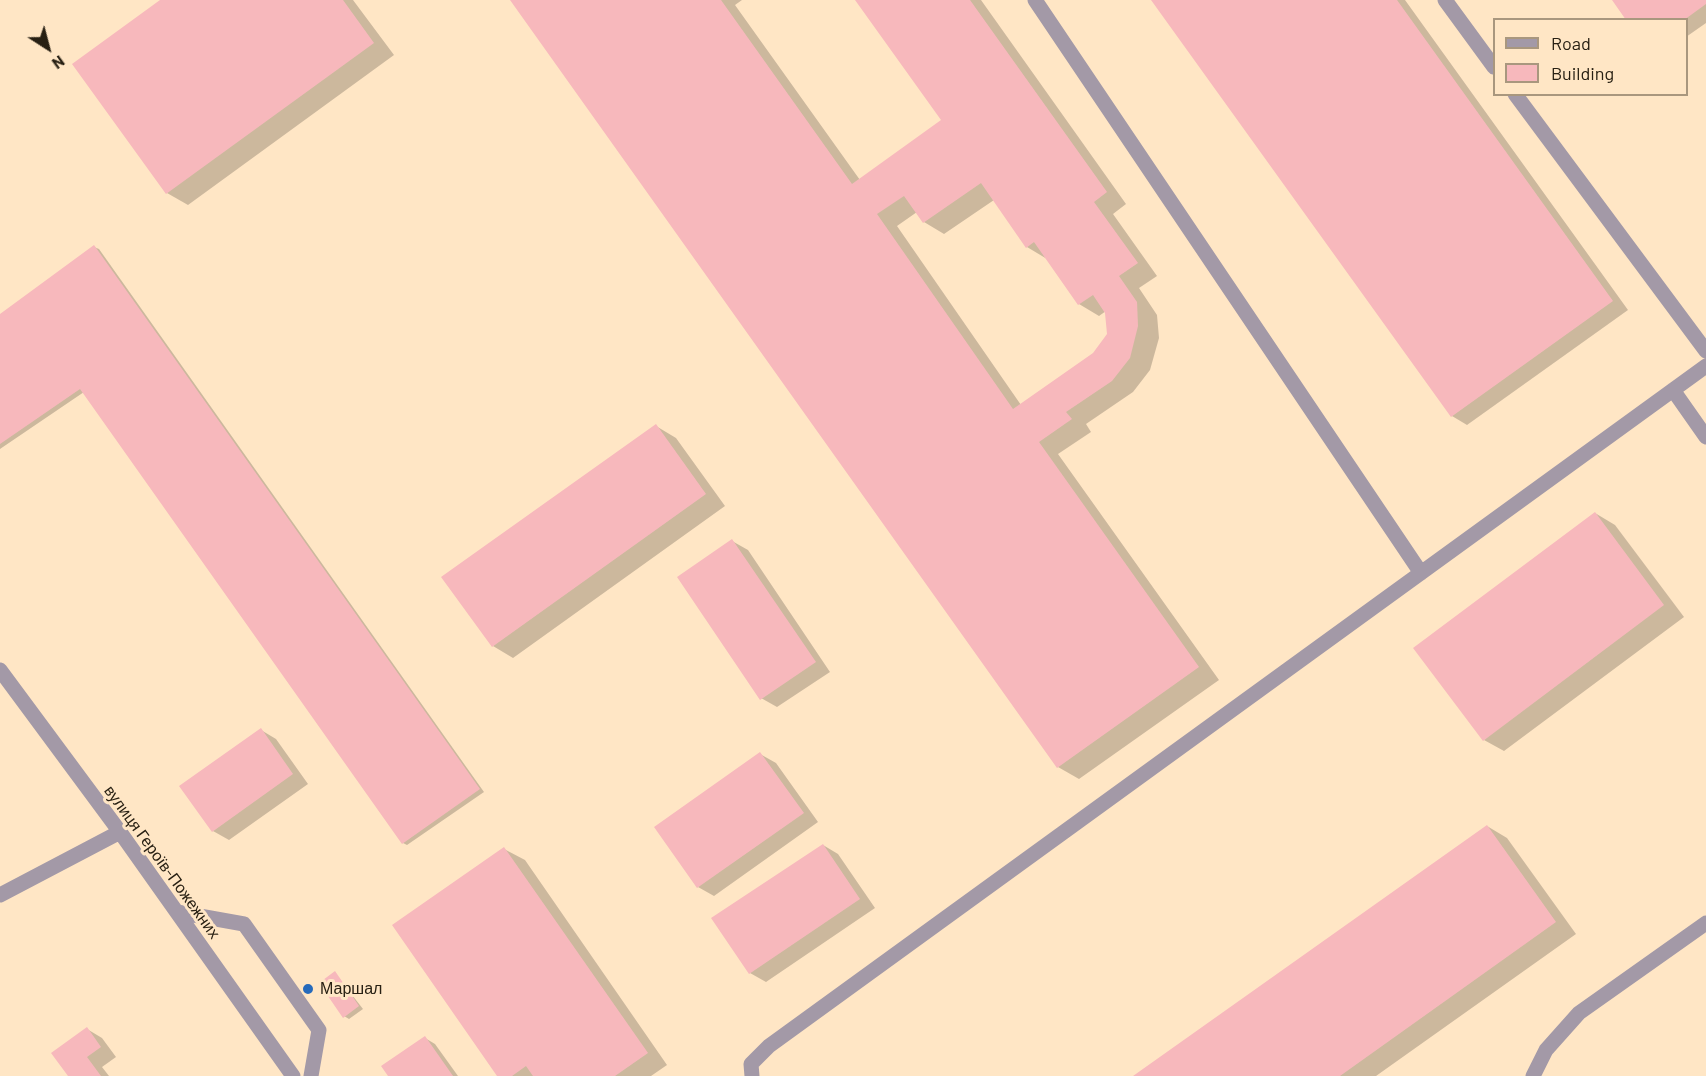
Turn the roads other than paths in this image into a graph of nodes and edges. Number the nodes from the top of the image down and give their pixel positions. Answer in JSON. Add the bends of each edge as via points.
{"nodes":[{"id":1,"x":1035,"y":0,"type":"edge"},
{"id":2,"x":1445,"y":0,"type":"edge"},
{"id":3,"x":1493,"y":66,"type":"edge"},
{"id":4,"x":1516,"y":96,"type":"edge"},
{"id":5,"x":1706,"y":351,"type":"edge"},
{"id":6,"x":1706,"y":366,"type":"edge"},
{"id":7,"x":1673,"y":390,"type":"junction"},
{"id":8,"x":1706,"y":437,"type":"edge"},
{"id":9,"x":1421,"y":573,"type":"junction"},
{"id":10,"x":0,"y":670,"type":"edge"},
{"id":11,"x":120,"y":832,"type":"junction"},
{"id":12,"x":0,"y":895,"type":"edge"},
{"id":13,"x":177,"y":912,"type":"junction"},
{"id":14,"x":1706,"y":923,"type":"edge"},
{"id":15,"x":293,"y":1076,"type":"edge"},
{"id":16,"x":310,"y":1076,"type":"edge"},
{"id":17,"x":752,"y":1076,"type":"edge"},
{"id":18,"x":1533,"y":1076,"type":"edge"}],
"edges":[{"from":1,"to":9,"type":"street"},
{"from":2,"to":3,"type":"street"},
{"from":4,"to":5,"type":"street"},
{"from":6,"to":7,"type":"street"},
{"from":7,"to":8,"type":"street"},
{"from":7,"to":9,"type":"street"},
{"from":9,"to":17,"type":"street","via":[[769,1046],[751,1064]]},
{"from":10,"to":11,"type":"street","name":"вулиця Героїв-Пожежних"},
{"from":11,"to":12,"type":"street"},
{"from":11,"to":13,"type":"street","name":"вулиця Героїв-Пожежних"},
{"from":13,"to":15,"type":"street","name":"вулиця Героїв-Пожежних"},
{"from":13,"to":16,"type":"street","via":[[244,924],[319,1030]]},
{"from":14,"to":18,"type":"street","via":[[1580,1013],[1546,1050]]}]}
